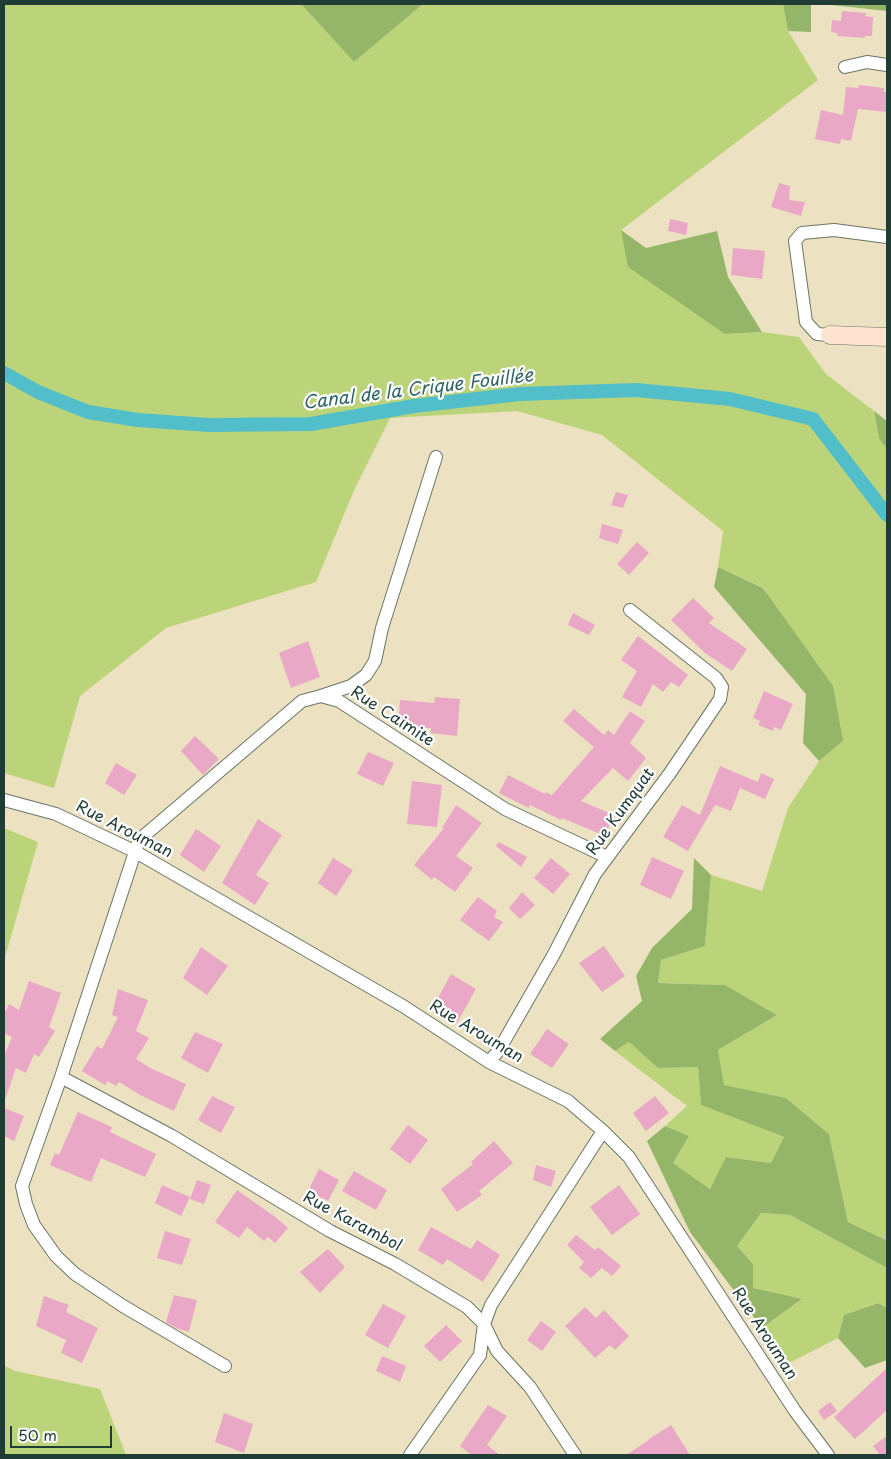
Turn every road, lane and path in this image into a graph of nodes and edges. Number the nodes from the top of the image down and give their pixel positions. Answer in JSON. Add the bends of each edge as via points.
{"nodes":[{"id":1,"x":887,"y":65,"type":"edge"},
{"id":2,"x":845,"y":67,"type":"dead end"},
{"id":3,"x":887,"y":237,"type":"edge"},
{"id":4,"x":830,"y":335,"type":"joint"},
{"id":5,"x":887,"y":336,"type":"edge"},
{"id":6,"x":436,"y":457,"type":"dead end"},
{"id":7,"x":630,"y":610,"type":"dead end"},
{"id":8,"x":320,"y":696,"type":"junction"},
{"id":9,"x":4,"y":800,"type":"edge"},
{"id":10,"x":134,"y":851,"type":"junction"},
{"id":11,"x":607,"y":857,"type":"junction"},
{"id":12,"x":489,"y":1062,"type":"junction"},
{"id":13,"x":61,"y":1077,"type":"junction"},
{"id":14,"x":603,"y":1131,"type":"junction"},
{"id":15,"x":484,"y":1324,"type":"junction"},
{"id":16,"x":225,"y":1366,"type":"dead end"},
{"id":17,"x":410,"y":1455,"type":"edge"},
{"id":18,"x":575,"y":1455,"type":"edge"},
{"id":19,"x":828,"y":1455,"type":"edge"}],
"edges":[{"from":1,"to":2,"type":"street","via":[[867,62]]},
{"from":3,"to":4,"type":"street","via":[[834,230],[812,231],[795,240],[806,322],[817,334]]},
{"from":4,"to":5,"type":"street"},
{"from":6,"to":8,"type":"street","via":[[382,628],[375,661],[366,675],[351,686]]},
{"from":7,"to":11,"type":"street","name":"Rue Kumquat","via":[[716,678],[722,687],[720,698],[670,773]]},
{"from":8,"to":10,"type":"street","via":[[302,701],[146,832]]},
{"from":8,"to":11,"type":"street","name":"Rue Caimite","via":[[339,701],[505,809]]},
{"from":9,"to":10,"type":"street","name":"Rue Arouman","via":[[56,814]]},
{"from":10,"to":12,"type":"street","name":"Rue Arouman","via":[[403,1006]]},
{"from":10,"to":13,"type":"street"},
{"from":11,"to":12,"type":"street","name":"Rue Kumquat"},
{"from":12,"to":14,"type":"street","name":"Rue Arouman","via":[[568,1101]]},
{"from":13,"to":15,"type":"street","name":"Rue Karambol","via":[[172,1136],[323,1226],[395,1264],[467,1307]]},
{"from":13,"to":16,"type":"street","via":[[22,1186],[34,1225],[56,1256],[75,1274]]},
{"from":14,"to":15,"type":"street","via":[[491,1305]]},
{"from":14,"to":19,"type":"street","name":"Rue Arouman","via":[[629,1157],[795,1411]]},
{"from":15,"to":17,"type":"street","via":[[480,1355]]},
{"from":15,"to":18,"type":"street","name":"Rue Karambol","via":[[497,1351],[530,1387]]}]}
